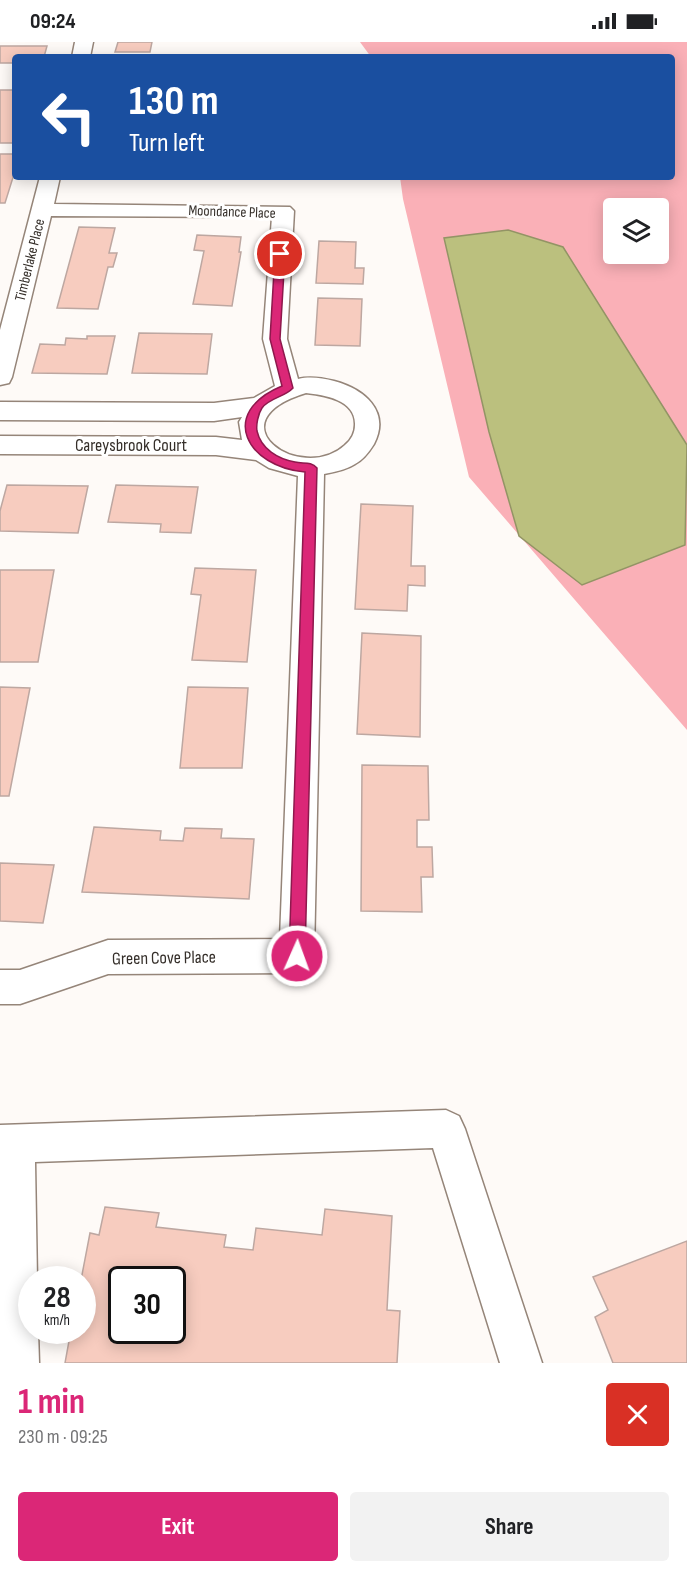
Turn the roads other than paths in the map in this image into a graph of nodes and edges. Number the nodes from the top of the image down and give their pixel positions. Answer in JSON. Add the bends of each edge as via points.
{"nodes":[{"id":1,"x":49,"y":180,"type":"edge"},
{"id":2,"x":42,"y":210,"type":"junction"},
{"id":3,"x":0,"y":377,"type":"edge"},
{"id":4,"x":288,"y":388,"type":"junction"},
{"id":5,"x":257,"y":406,"type":"junction"},
{"id":6,"x":0,"y":411,"type":"edge"},
{"id":7,"x":0,"y":444,"type":"edge"},
{"id":8,"x":261,"y":451,"type":"junction"},
{"id":9,"x":311,"y":468,"type":"junction"},
{"id":10,"x":0,"y":987,"type":"edge"},
{"id":11,"x":8,"y":1143,"type":"edge"},
{"id":12,"x":18,"y":1363,"type":"edge"},
{"id":13,"x":521,"y":1363,"type":"edge"}],
"edges":[{"from":1,"to":2,"type":"street","name":"Timberlake Place"},
{"from":2,"to":3,"type":"street","name":"Timberlake Place"},
{"from":2,"to":4,"type":"street","name":"Moondance Place","via":[[283,211],[275,339]]},
{"from":4,"to":5,"type":"street"},
{"from":4,"to":9,"type":"street","via":[[325,386],[351,396],[368,420],[367,435],[358,450],[343,460]]},
{"from":5,"to":6,"type":"street","name":"Careysbrook Court","via":[[214,412]]},
{"from":5,"to":8,"type":"street","via":[[250,426]]},
{"from":7,"to":8,"type":"street","name":"Careysbrook Court","via":[[216,446]]},
{"from":8,"to":9,"type":"street","via":[[276,461]]},
{"from":9,"to":10,"type":"street","name":"Green Cove Place","via":[[297,956],[108,957],[20,987]]},
{"from":11,"to":12,"type":"street"},
{"from":11,"to":13,"type":"street","via":[[446,1130]]}]}
